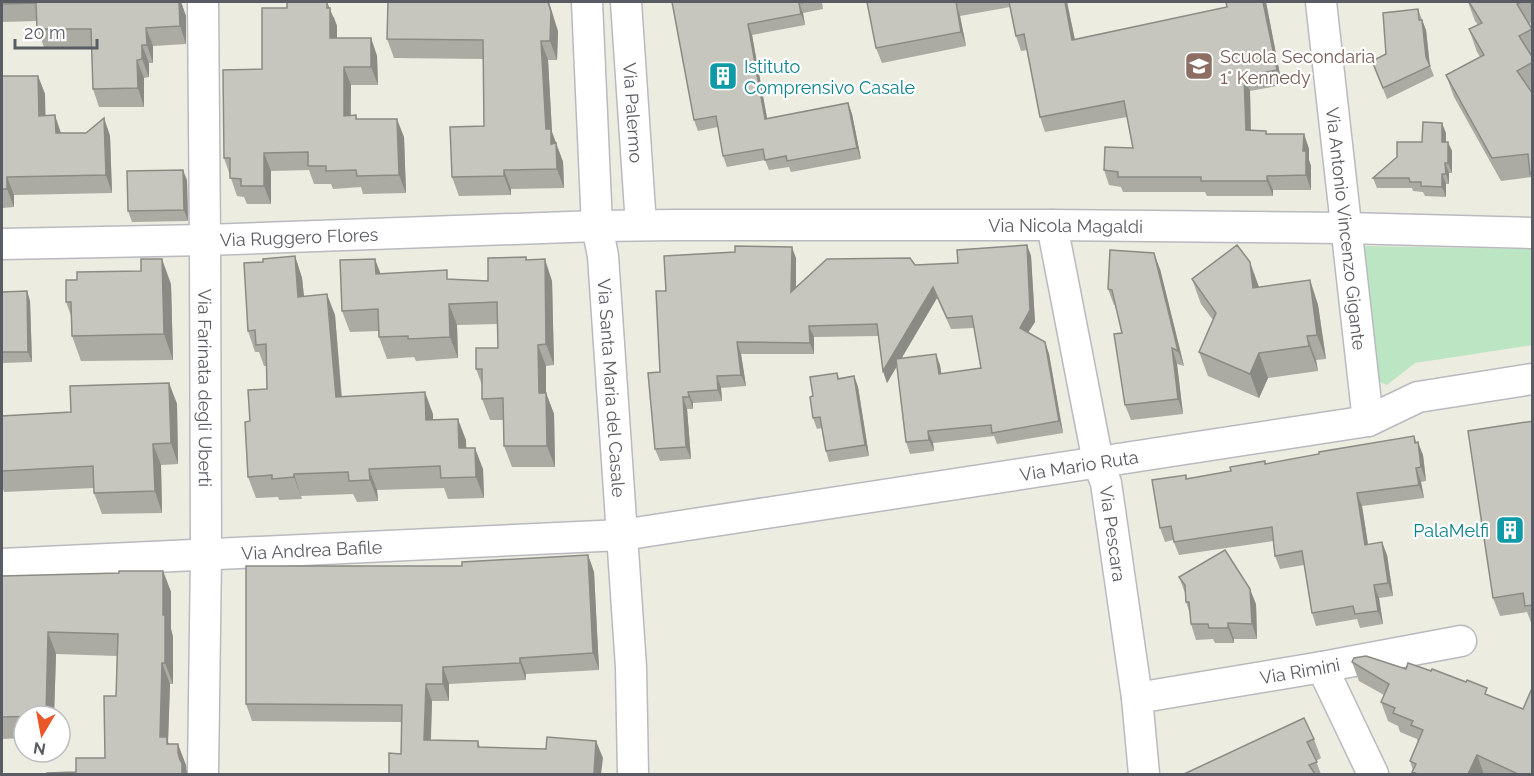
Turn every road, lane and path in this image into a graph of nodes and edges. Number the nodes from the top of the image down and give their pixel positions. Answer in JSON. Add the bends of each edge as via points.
{"nodes":[{"id":1,"x":202,"y":2,"type":"edge"},
{"id":2,"x":587,"y":2,"type":"edge"},
{"id":3,"x":626,"y":2,"type":"edge"},
{"id":4,"x":1321,"y":2,"type":"edge"},
{"id":5,"x":641,"y":225,"type":"junction"},
{"id":6,"x":1052,"y":225,"type":"junction"},
{"id":7,"x":597,"y":226,"type":"junction"},
{"id":8,"x":1346,"y":228,"type":"junction"},
{"id":9,"x":1533,"y":233,"type":"edge"},
{"id":10,"x":205,"y":240,"type":"junction"},
{"id":11,"x":2,"y":244,"type":"edge"},
{"id":12,"x":1533,"y":379,"type":"edge"},
{"id":13,"x":1368,"y":421,"type":"junction"},
{"id":14,"x":1098,"y":462,"type":"junction"},
{"id":15,"x":622,"y":535,"type":"junction"},
{"id":16,"x":206,"y":555,"type":"junction"},
{"id":17,"x":2,"y":564,"type":"edge"},
{"id":18,"x":1461,"y":640,"type":"dead end"},
{"id":19,"x":1322,"y":667,"type":"junction"},
{"id":20,"x":1137,"y":698,"type":"junction"},
{"id":21,"x":203,"y":774,"type":"edge"},
{"id":22,"x":633,"y":774,"type":"edge"},
{"id":23,"x":1144,"y":774,"type":"edge"},
{"id":24,"x":1373,"y":774,"type":"edge"}],
"edges":[{"from":1,"to":10,"type":"street","name":"Via Farinata degli Uberti"},
{"from":2,"to":7,"type":"street","name":"Via Santa Maria del Casale"},
{"from":3,"to":5,"type":"street","name":"Via Palermo"},
{"from":4,"to":8,"type":"street","name":"Via Antonio Vincenzo Gigante"},
{"from":5,"to":6,"type":"street","name":"Via Nicola Magaldi"},
{"from":5,"to":7,"type":"street","name":"Via Nicola Magaldi"},
{"from":6,"to":8,"type":"street","name":"Via Nicola Magaldi"},
{"from":6,"to":14,"type":"street","name":"Via Pescara"},
{"from":7,"to":10,"type":"street","name":"Via Ruggero Flores"},
{"from":7,"to":15,"type":"street","name":"Via Santa Maria del Casale","via":[[603,256]]},
{"from":8,"to":9,"type":"street","name":"Via Nicola Magaldi"},
{"from":8,"to":13,"type":"street","name":"Via Antonio Vincenzo Gigante"},
{"from":10,"to":11,"type":"street","name":"Via Ruggero Flores"},
{"from":10,"to":16,"type":"street","name":"Via Farinata degli Uberti"},
{"from":12,"to":13,"type":"street","name":"Via Mario Ruta","via":[[1418,397]]},
{"from":13,"to":14,"type":"street","name":"Via Mario Ruta"},
{"from":14,"to":15,"type":"street","name":"Via Mario Ruta"},
{"from":14,"to":20,"type":"street","name":"Via Pescara","via":[[1106,483]]},
{"from":15,"to":16,"type":"street","name":"Via Andrea Bafile"},
{"from":15,"to":22,"type":"street","name":"Via Santa Maria del Casale"},
{"from":16,"to":17,"type":"street","name":"Via Andrea Bafile"},
{"from":16,"to":21,"type":"street","name":"Via Farinata degli Uberti"},
{"from":18,"to":19,"type":"street","name":"Via Rimini"},
{"from":19,"to":20,"type":"street","name":"Via Rimini"},
{"from":19,"to":24,"type":"street"},
{"from":20,"to":23,"type":"street","name":"Via Pescara"}]}
